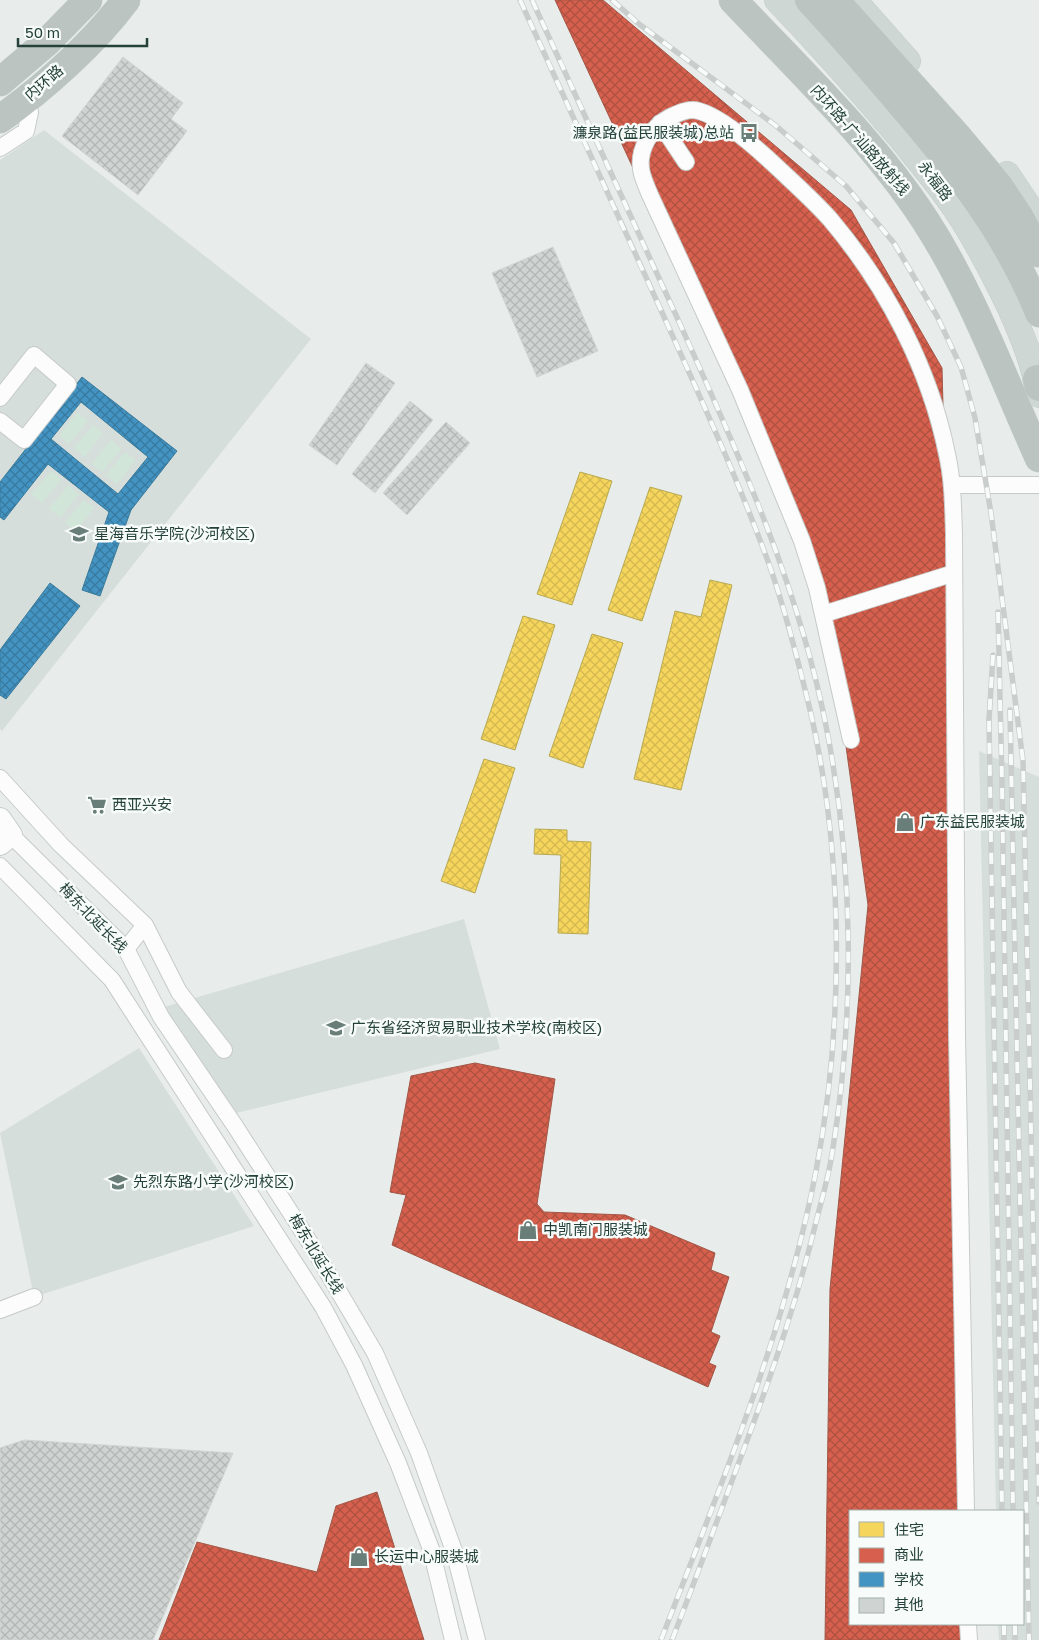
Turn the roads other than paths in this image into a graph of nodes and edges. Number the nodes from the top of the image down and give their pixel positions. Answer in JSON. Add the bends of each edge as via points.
{"nodes":[{"id":1,"x":88,"y":0,"type":"edge"},
{"id":2,"x":126,"y":0,"type":"edge"},
{"id":3,"x":134,"y":0,"type":"edge"},
{"id":4,"x":734,"y":0,"type":"edge"},
{"id":5,"x":777,"y":0,"type":"edge"},
{"id":6,"x":810,"y":0,"type":"edge"},
{"id":7,"x":835,"y":0,"type":"edge"},
{"id":8,"x":854,"y":0,"type":"edge"},
{"id":9,"x":0,"y":82,"type":"edge"},
{"id":10,"x":30,"y":112,"type":"junction"},
{"id":11,"x":0,"y":119,"type":"edge"},
{"id":12,"x":660,"y":123,"type":"junction"},
{"id":13,"x":0,"y":132,"type":"edge"},
{"id":14,"x":0,"y":148,"type":"edge"},
{"id":15,"x":686,"y":162,"type":"dead end"},
{"id":16,"x":1039,"y":222,"type":"edge"},
{"id":17,"x":1039,"y":253,"type":"edge"},
{"id":18,"x":1039,"y":313,"type":"edge"},
{"id":19,"x":1038,"y":387,"type":"edge"},
{"id":20,"x":0,"y":398,"type":"edge"},
{"id":21,"x":0,"y":421,"type":"edge"},
{"id":22,"x":1039,"y":458,"type":"edge"},
{"id":23,"x":952,"y":485,"type":"junction"},
{"id":24,"x":1039,"y":485,"type":"edge"},
{"id":25,"x":954,"y":573,"type":"junction"},
{"id":26,"x":824,"y":614,"type":"junction"},
{"id":27,"x":851,"y":740,"type":"dead end"},
{"id":28,"x":0,"y":778,"type":"edge"},
{"id":29,"x":4,"y":833,"type":"edge"},
{"id":30,"x":0,"y":866,"type":"edge"},
{"id":31,"x":145,"y":925,"type":"junction"},
{"id":32,"x":126,"y":948,"type":"junction"},
{"id":33,"x":224,"y":1050,"type":"dead end"},
{"id":34,"x":226,"y":1112,"type":"junction"},
{"id":35,"x":207,"y":1127,"type":"junction"},
{"id":36,"x":34,"y":1297,"type":"dead end"},
{"id":37,"x":0,"y":1310,"type":"edge"},
{"id":38,"x":966,"y":1510,"type":"edge"},
{"id":39,"x":454,"y":1551,"type":"junction"},
{"id":40,"x":437,"y":1576,"type":"junction"},
{"id":41,"x":968,"y":1625,"type":"edge"},
{"id":42,"x":453,"y":1640,"type":"edge"},
{"id":43,"x":477,"y":1640,"type":"edge"},
{"id":44,"x":969,"y":1640,"type":"edge"}],
"edges":[{"from":1,"to":9,"type":"highway","name":"内环路","via":[[47,42]]},
{"from":2,"to":11,"type":"highway","name":"内环路","via":[[71,60]]},
{"from":3,"to":10,"type":"street","via":[[99,46]]},
{"from":4,"to":22,"type":"highway","name":"内环路-广汕路放射线","via":[[878,157],[925,220],[978,318]]},
{"from":5,"to":19,"type":"main road","name":"永福路","via":[[853,82],[956,209],[999,284],[1027,348]]},
{"from":6,"to":18,"type":"highway","via":[[967,186],[1017,263]]},
{"from":7,"to":17,"type":"highway","via":[[999,186]]},
{"from":8,"to":16,"type":"main road","via":[[1009,177]]},
{"from":10,"to":13,"type":"street"},
{"from":10,"to":14,"type":"street","via":[[26,131]]},
{"from":12,"to":15,"type":"street"},
{"from":12,"to":23,"type":"street","via":[[686,110],[699,111],[714,118],[762,153],[829,218],[876,281],[919,362],[948,454]]},
{"from":12,"to":26,"type":"street","via":[[642,154],[641,172],[740,390],[802,541]]},
{"from":20,"to":21,"type":"street","via":[[34,355],[68,384],[24,440]]},
{"from":23,"to":24,"type":"street"},
{"from":23,"to":25,"type":"street"},
{"from":25,"to":26,"type":"street"},
{"from":25,"to":38,"type":"street"},
{"from":26,"to":27,"type":"street"},
{"from":28,"to":31,"type":"street","via":[[61,845]]},
{"from":29,"to":32,"type":"street","name":"梅东北延长线"},
{"from":30,"to":35,"type":"street","name":"梅东北延长线","via":[[112,980]]},
{"from":31,"to":32,"type":"street"},
{"from":31,"to":33,"type":"street","via":[[179,992]]},
{"from":32,"to":34,"type":"street","name":"梅东北延长线","via":[[161,1017]]},
{"from":34,"to":35,"type":"street"},
{"from":34,"to":39,"type":"street","name":"梅东北延长线","via":[[312,1246],[375,1353],[419,1453]]},
{"from":35,"to":40,"type":"street","name":"梅东北延长线","via":[[323,1306],[354,1366],[398,1463],[431,1549]]},
{"from":36,"to":37,"type":"street"},
{"from":39,"to":40,"type":"street"},
{"from":39,"to":43,"type":"street","name":"梅东北延长线"},
{"from":40,"to":42,"type":"street","name":"梅东北延长线"},
{"from":41,"to":44,"type":"street"}]}
